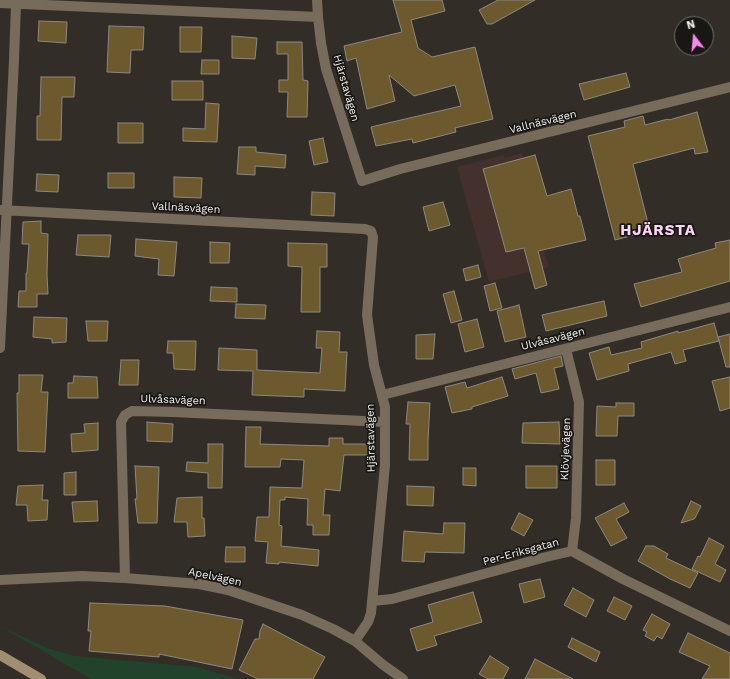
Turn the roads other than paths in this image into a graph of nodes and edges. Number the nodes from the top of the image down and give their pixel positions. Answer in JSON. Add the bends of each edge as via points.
{"nodes":[{"id":1,"x":317,"y":0,"type":"edge"},
{"id":2,"x":0,"y":3,"type":"edge"},
{"id":3,"x":16,"y":4,"type":"junction"},
{"id":4,"x":318,"y":17,"type":"junction"},
{"id":5,"x":730,"y":87,"type":"edge"},
{"id":6,"x":362,"y":181,"type":"joint"},
{"id":7,"x":3,"y":210,"type":"edge"},
{"id":8,"x":370,"y":231,"type":"joint"},
{"id":9,"x":730,"y":307,"type":"edge"},
{"id":10,"x":0,"y":348,"type":"edge"},
{"id":11,"x":566,"y":349,"type":"junction"},
{"id":12,"x":382,"y":395,"type":"junction"},
{"id":13,"x":385,"y":422,"type":"junction"},
{"id":14,"x":572,"y":551,"type":"junction"},
{"id":15,"x":125,"y":578,"type":"junction"},
{"id":16,"x":0,"y":580,"type":"edge"},
{"id":17,"x":374,"y":601,"type":"junction"},
{"id":18,"x":730,"y":631,"type":"edge"},
{"id":19,"x":355,"y":641,"type":"junction"},
{"id":20,"x":0,"y":656,"type":"edge"},
{"id":21,"x":41,"y":679,"type":"edge"},
{"id":22,"x":404,"y":679,"type":"edge"}],
"edges":[{"from":1,"to":4,"type":"street","name":"Hjärstavägen"},
{"from":2,"to":3,"type":"street"},
{"from":3,"to":4,"type":"street"},
{"from":3,"to":7,"type":"street"},
{"from":4,"to":6,"type":"street","name":"Hjärstavägen","via":[[326,69]]},
{"from":5,"to":6,"type":"street","name":"Vallnäsvägen"},
{"from":7,"to":8,"type":"street","name":"Vallnäsvägen"},
{"from":7,"to":10,"type":"street"},
{"from":8,"to":12,"type":"street","name":"Hjärstavägen","via":[[373,236],[367,315],[374,366]]},
{"from":9,"to":11,"type":"street","name":"Ulvåsavägen"},
{"from":11,"to":12,"type":"street","name":"Ulvåsavägen"},
{"from":11,"to":14,"type":"street","name":"Klövjevägen","via":[[579,402],[576,518]]},
{"from":12,"to":13,"type":"street","name":"Hjärstavägen"},
{"from":13,"to":15,"type":"street","name":"Ulvåsavägen","via":[[173,412],[132,411],[125,415],[121,422]]},
{"from":13,"to":17,"type":"street","name":"Hjärstavägen","via":[[385,465]]},
{"from":14,"to":17,"type":"street","name":"Per-Eriksgatan","via":[[392,599]]},
{"from":14,"to":18,"type":"street","name":"Per-Eriksgatan"},
{"from":15,"to":16,"type":"street","name":"Apelvägen","via":[[82,576]]},
{"from":15,"to":19,"type":"street","name":"Apelvägen","via":[[199,584],[228,590],[302,615]]},
{"from":17,"to":19,"type":"street","name":"Hjärstavägen","via":[[368,622]]},
{"from":19,"to":22,"type":"street","name":"Apelvägen"},
{"from":20,"to":21,"type":"main road"}]}
